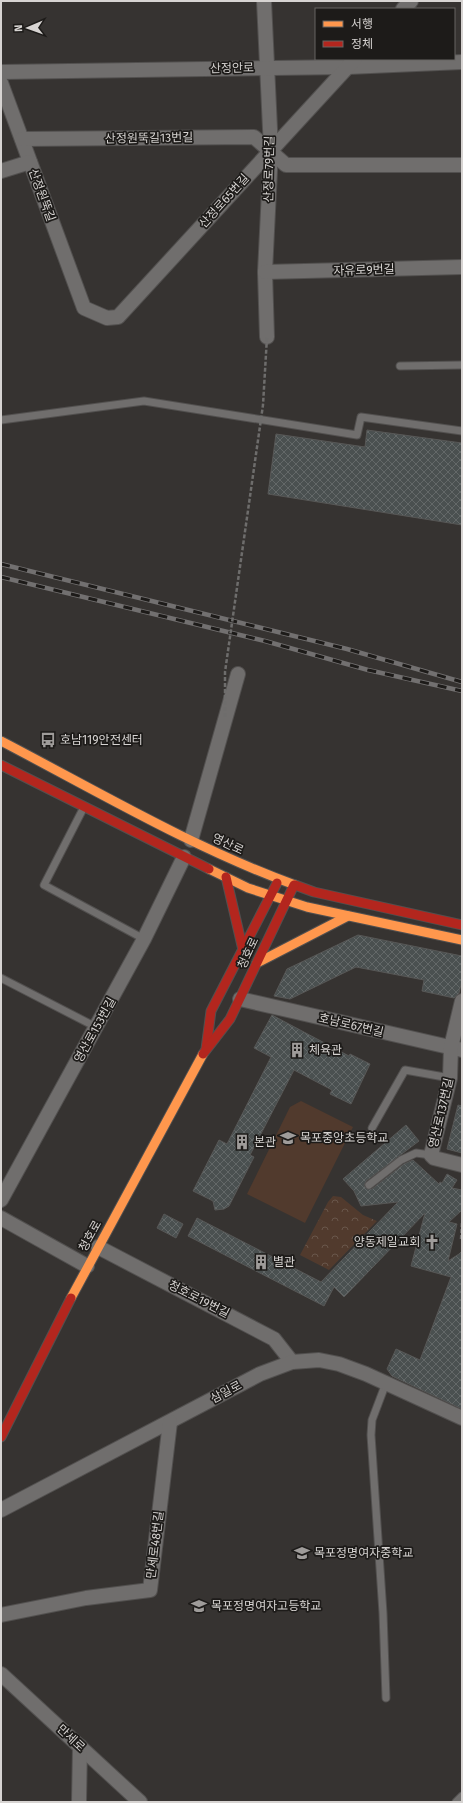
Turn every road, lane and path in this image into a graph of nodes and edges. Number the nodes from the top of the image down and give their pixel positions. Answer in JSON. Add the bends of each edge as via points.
{"nodes":[{"id":1,"x":264,"y":1,"type":"edge"},
{"id":2,"x":462,"y":62,"type":"edge"},
{"id":3,"x":351,"y":63,"type":"edge"},
{"id":4,"x":266,"y":68,"type":"junction"},
{"id":5,"x":1,"y":72,"type":"edge"},
{"id":6,"x":1,"y":83,"type":"edge"},
{"id":7,"x":22,"y":140,"type":"junction"},
{"id":8,"x":271,"y":150,"type":"junction"},
{"id":9,"x":30,"y":162,"type":"junction"},
{"id":10,"x":462,"y":165,"type":"edge"},
{"id":11,"x":1,"y":171,"type":"edge"},
{"id":12,"x":462,"y":267,"type":"edge"},
{"id":13,"x":265,"y":272,"type":"junction"},
{"id":14,"x":84,"y":308,"type":"joint"},
{"id":15,"x":267,"y":337,"type":"joint"},
{"id":16,"x":462,"y":365,"type":"edge"},
{"id":17,"x":400,"y":366,"type":"dead end"},
{"id":18,"x":1,"y":420,"type":"edge"},
{"id":19,"x":462,"y":431,"type":"edge"},
{"id":20,"x":238,"y":674,"type":"dead end"},
{"id":21,"x":226,"y":717,"type":"junction"},
{"id":22,"x":1,"y":741,"type":"edge"},
{"id":23,"x":1,"y":765,"type":"edge"},
{"id":24,"x":84,"y":807,"type":"junction"},
{"id":25,"x":191,"y":840,"type":"junction"},
{"id":26,"x":184,"y":857,"type":"junction"},
{"id":27,"x":226,"y":877,"type":"junction"},
{"id":28,"x":279,"y":879,"type":"junction"},
{"id":29,"x":294,"y":885,"type":"junction"},
{"id":30,"x":271,"y":895,"type":"junction"},
{"id":31,"x":286,"y":900,"type":"junction"},
{"id":32,"x":348,"y":916,"type":"junction"},
{"id":33,"x":462,"y":925,"type":"edge"},
{"id":34,"x":144,"y":939,"type":"junction"},
{"id":35,"x":462,"y":940,"type":"edge"},
{"id":36,"x":243,"y":950,"type":"junction"},
{"id":37,"x":257,"y":964,"type":"junction"},
{"id":38,"x":1,"y":978,"type":"edge"},
{"id":39,"x":240,"y":999,"type":"junction"},
{"id":40,"x":462,"y":1001,"type":"edge"},
{"id":41,"x":96,"y":1027,"type":"junction"},
{"id":42,"x":462,"y":1037,"type":"edge"},
{"id":43,"x":206,"y":1049,"type":"junction"},
{"id":44,"x":456,"y":1049,"type":"edge"},
{"id":45,"x":450,"y":1078,"type":"junction"},
{"id":46,"x":372,"y":1128,"type":"dead end"},
{"id":47,"x":431,"y":1155,"type":"junction"},
{"id":48,"x":462,"y":1165,"type":"edge"},
{"id":49,"x":370,"y":1185,"type":"dead end"},
{"id":50,"x":1,"y":1200,"type":"edge"},
{"id":51,"x":1,"y":1218,"type":"edge"},
{"id":52,"x":462,"y":1222,"type":"edge"},
{"id":53,"x":461,"y":1239,"type":"edge"},
{"id":54,"x":98,"y":1247,"type":"junction"},
{"id":55,"x":87,"y":1266,"type":"junction"},
{"id":56,"x":292,"y":1362,"type":"junction"},
{"id":57,"x":386,"y":1383,"type":"junction"},
{"id":58,"x":462,"y":1418,"type":"edge"},
{"id":59,"x":170,"y":1422,"type":"junction"},
{"id":60,"x":1,"y":1437,"type":"edge"},
{"id":61,"x":1,"y":1510,"type":"edge"},
{"id":62,"x":1,"y":1615,"type":"edge"},
{"id":63,"x":1,"y":1674,"type":"edge"},
{"id":64,"x":386,"y":1698,"type":"dead end"},
{"id":65,"x":80,"y":1746,"type":"junction"},
{"id":66,"x":462,"y":1796,"type":"edge"},
{"id":67,"x":79,"y":1802,"type":"edge"},
{"id":68,"x":140,"y":1802,"type":"edge"},
{"id":69,"x":456,"y":1802,"type":"edge"}],
"edges":[{"from":1,"to":4,"type":"street","name":"산정로79번길"},
{"from":2,"to":3,"type":"street","name":"산정안로"},
{"from":3,"to":4,"type":"street","name":"산정안로"},
{"from":3,"to":8,"type":"street","name":"산정로65번길"},
{"from":4,"to":5,"type":"street","name":"산정안로"},
{"from":4,"to":8,"type":"street","name":"산정로79번길"},
{"from":6,"to":7,"type":"street","name":"산정원뚝길"},
{"from":7,"to":8,"type":"street","name":"산정원뚝길13번길","via":[[254,137]]},
{"from":7,"to":9,"type":"street","name":"산정원뚝길"},
{"from":8,"to":10,"type":"street","name":"산정원뚝길13번길","via":[[286,165]]},
{"from":8,"to":13,"type":"street","name":"산정로79번길"},
{"from":8,"to":14,"type":"street","name":"산정로65번길","via":[[118,317],[107,318]]},
{"from":9,"to":11,"type":"street"},
{"from":9,"to":14,"type":"street","name":"산정원뚝길"},
{"from":12,"to":13,"type":"street","name":"자유로9번길"},
{"from":13,"to":15,"type":"street","name":"산정로79번길"},
{"from":15,"to":21,"type":"path","bridge":true,"via":[[263,405],[226,672]]},
{"from":16,"to":17,"type":"lane"},
{"from":18,"to":19,"type":"lane","via":[[144,401],[357,435],[361,417]]},
{"from":20,"to":21,"type":"street"},
{"from":21,"to":25,"type":"street"},
{"from":22,"to":25,"type":"street","name":"영산로"},
{"from":23,"to":24,"type":"street"},
{"from":24,"to":26,"type":"street"},
{"from":24,"to":34,"type":"lane","via":[[44,884]]},
{"from":25,"to":28,"type":"street","name":"영산로","via":[[256,871]]},
{"from":26,"to":27,"type":"street"},
{"from":26,"to":34,"type":"street","name":"영산로153번길"},
{"from":27,"to":30,"type":"street","via":[[248,888]]},
{"from":27,"to":36,"type":"street"},
{"from":28,"to":29,"type":"street","name":"영산로"},
{"from":28,"to":30,"type":"street","name":"청호로"},
{"from":29,"to":31,"type":"street","name":"청호로"},
{"from":29,"to":33,"type":"street","name":"영산로","via":[[314,892]]},
{"from":30,"to":31,"type":"street"},
{"from":30,"to":36,"type":"street","name":"청호로"},
{"from":31,"to":32,"type":"street"},
{"from":31,"to":37,"type":"street","name":"청호로"},
{"from":32,"to":35,"type":"street"},
{"from":32,"to":37,"type":"street"},
{"from":34,"to":41,"type":"street","name":"영산로153번길"},
{"from":36,"to":43,"type":"street","name":"청호로","via":[[211,1011]]},
{"from":37,"to":39,"type":"street","name":"청호로"},
{"from":38,"to":41,"type":"lane"},
{"from":39,"to":43,"type":"street","name":"청호로","via":[[230,1019]]},
{"from":39,"to":44,"type":"street","name":"호남로67번길"},
{"from":40,"to":44,"type":"street","name":"영산로137번길"},
{"from":41,"to":50,"type":"street","name":"영산로153번길"},
{"from":42,"to":44,"type":"street"},
{"from":43,"to":54,"type":"street","name":"청호로"},
{"from":44,"to":45,"type":"street","name":"영산로137번길"},
{"from":45,"to":46,"type":"lane","via":[[405,1070]]},
{"from":45,"to":47,"type":"street","name":"영산로137번길"},
{"from":47,"to":48,"type":"street"},
{"from":47,"to":49,"type":"lane","name":"영산로137번길","via":[[416,1152]]},
{"from":51,"to":55,"type":"street"},
{"from":52,"to":53,"type":"path"},
{"from":54,"to":55,"type":"street","name":"청호로"},
{"from":54,"to":56,"type":"street","name":"청호로19번길","via":[[274,1339]]},
{"from":55,"to":60,"type":"street","name":"청호로"},
{"from":56,"to":57,"type":"street","name":"삼일로","via":[[320,1360],[339,1364]]},
{"from":56,"to":59,"type":"street","name":"삼일로","via":[[260,1374]]},
{"from":57,"to":58,"type":"street","name":"삼일로"},
{"from":57,"to":64,"type":"lane","via":[[372,1420],[371,1435]]},
{"from":59,"to":61,"type":"street","name":"삼일로"},
{"from":59,"to":62,"type":"street","name":"만세로48번길","via":[[150,1590],[86,1598]]},
{"from":63,"to":65,"type":"street","name":"만세로"},
{"from":65,"to":67,"type":"street"},
{"from":65,"to":68,"type":"street","name":"만세로"},
{"from":66,"to":69,"type":"lane"}]}
